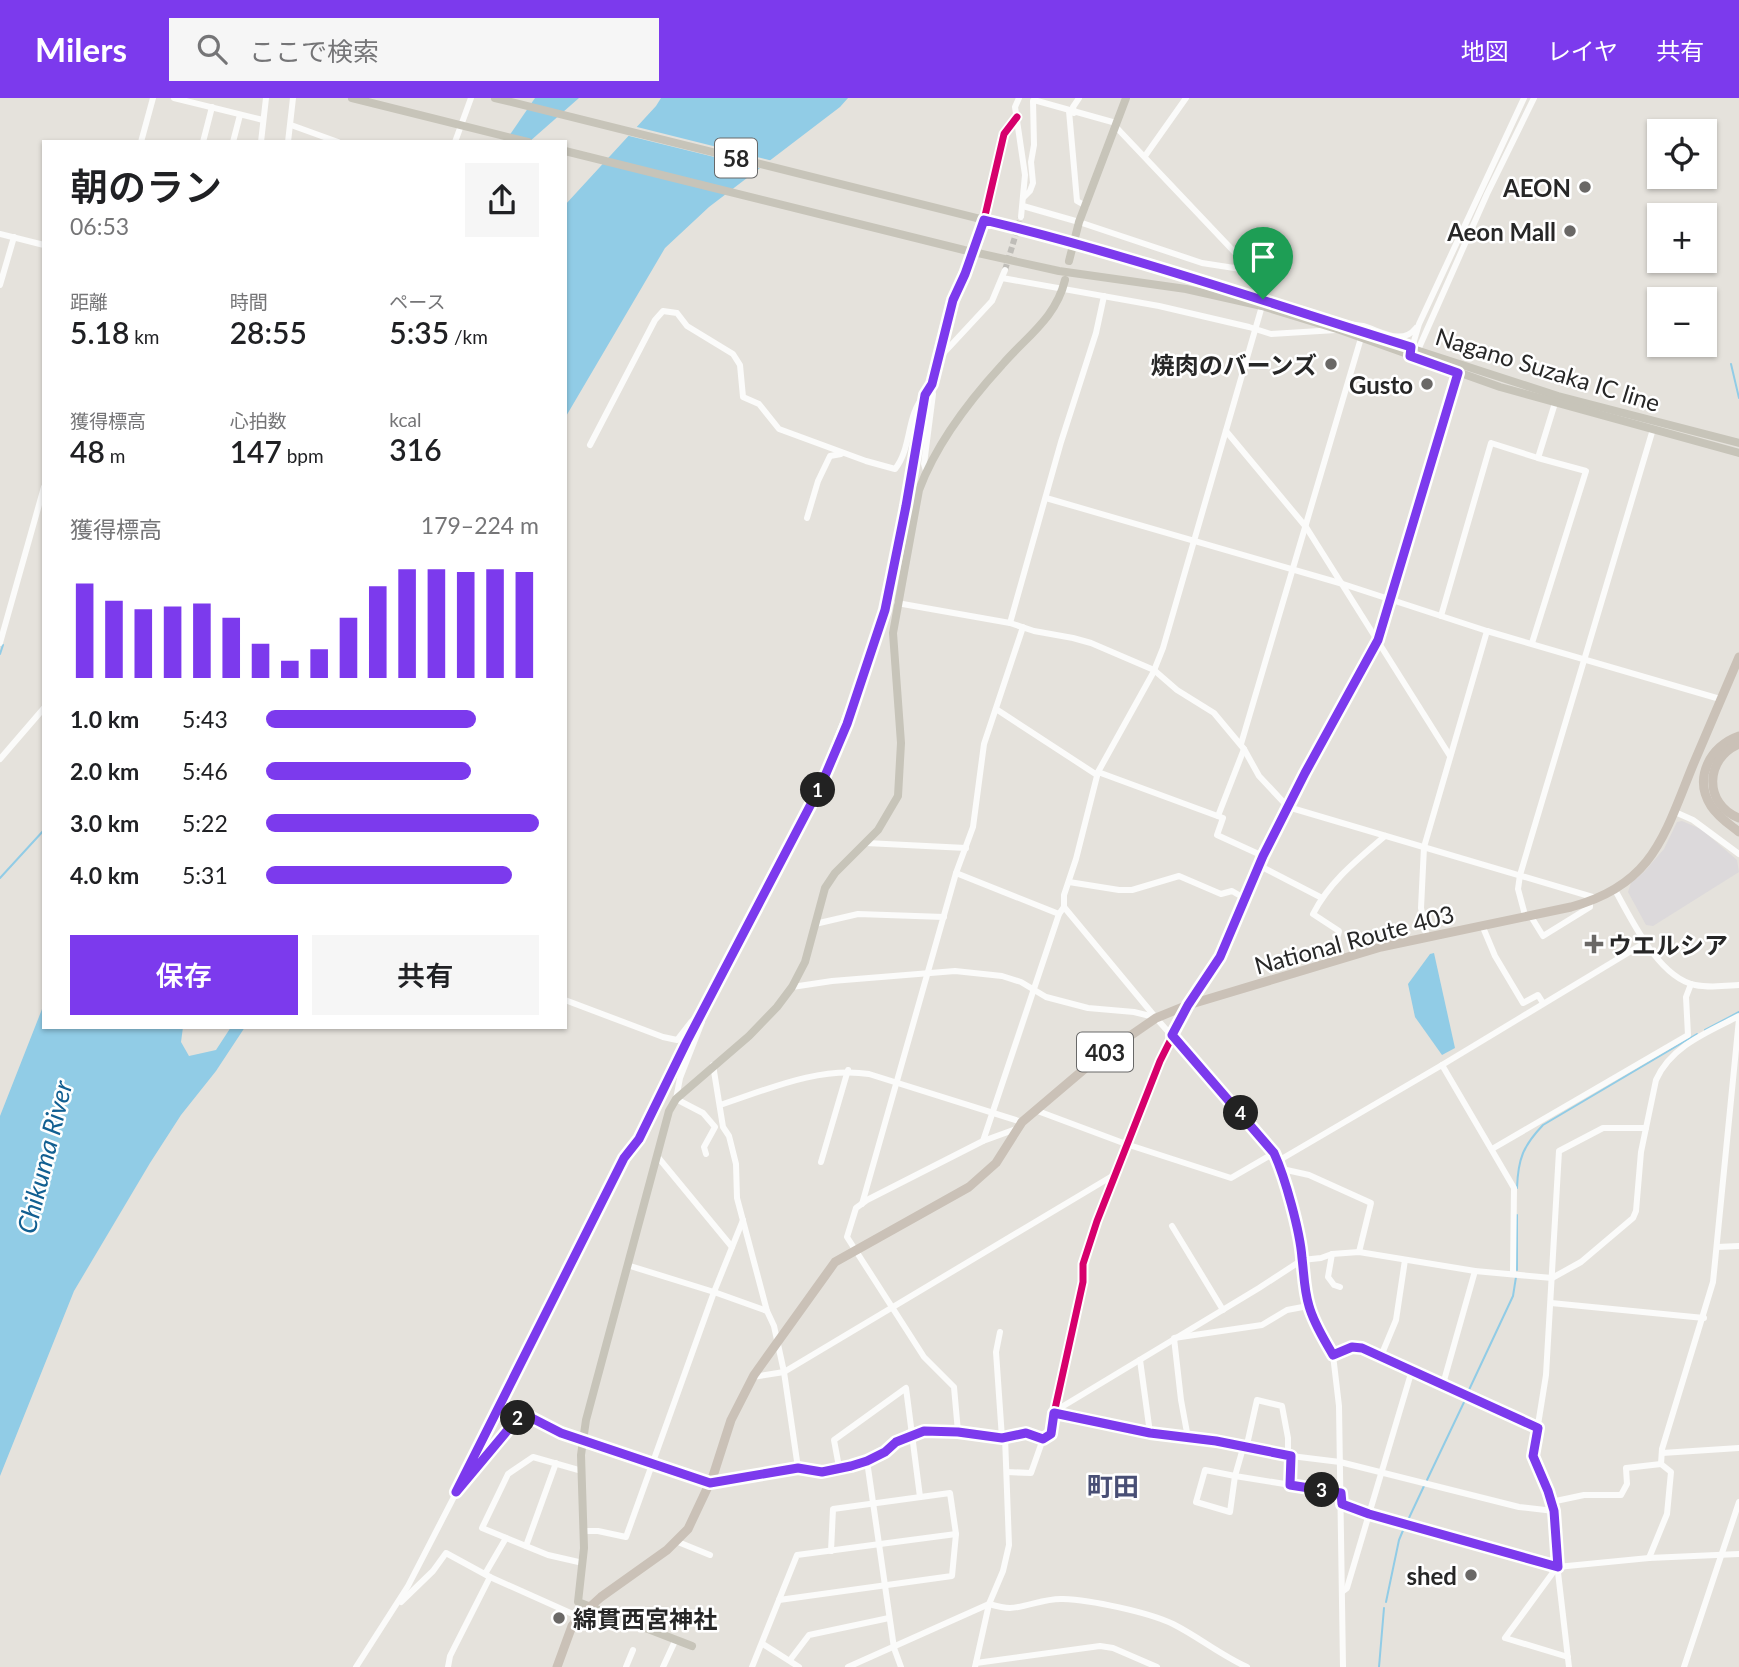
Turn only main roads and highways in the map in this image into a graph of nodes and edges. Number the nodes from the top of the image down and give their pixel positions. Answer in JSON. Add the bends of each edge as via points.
{"nodes":[{"id":1,"x":352,"y":98,"type":"edge"},
{"id":2,"x":495,"y":98,"type":"edge"},
{"id":3,"x":1126,"y":98,"type":"edge"},
{"id":4,"x":520,"y":140,"type":"edge"},
{"id":5,"x":567,"y":151,"type":"edge"},
{"id":6,"x":1069,"y":261,"type":"dead end"},
{"id":7,"x":1064,"y":284,"type":"road end"},
{"id":8,"x":1262,"y":302,"type":"junction"},
{"id":9,"x":1337,"y":326,"type":"junction"},
{"id":10,"x":1413,"y":351,"type":"junction"},
{"id":11,"x":1739,"y":443,"type":"edge"},
{"id":12,"x":1739,"y":453,"type":"edge"},
{"id":13,"x":1739,"y":657,"type":"edge"},
{"id":14,"x":1739,"y":736,"type":"edge"},
{"id":15,"x":1739,"y":744,"type":"edge"},
{"id":16,"x":1739,"y":818,"type":"edge"},
{"id":17,"x":1739,"y":832,"type":"edge"},
{"id":18,"x":589,"y":1607,"type":"junction"},
{"id":19,"x":692,"y":1646,"type":"dead end"},
{"id":20,"x":557,"y":1667,"type":"edge"}],
"edges":[{"from":1,"to":4,"type":"main road"},
{"from":2,"to":8,"type":"main road","name":"Nagano Suzaka IC line","number":"58","via":[[1081,245]]},
{"from":3,"to":6,"type":"main road"},
{"from":5,"to":8,"type":"main road","name":"Nagano Suzaka IC line","number":"58","via":[[1059,271]]},
{"from":7,"to":18,"type":"main road","via":[[1049,317],[1001,365],[952,428],[919,490],[893,633],[901,743],[898,796],[891,811],[825,888],[805,962],[792,987],[669,1111],[582,1440],[584,1531],[578,1602]]},
{"from":8,"to":9,"type":"main road","name":"Nagano Suzaka IC line","number":"58"},
{"from":9,"to":10,"type":"main road","name":"Nagano Suzaka IC line","number":"58"},
{"from":9,"to":10,"type":"main road","name":"Nagano Suzaka IC line","number":"58","via":[[1361,338]]},
{"from":10,"to":11,"type":"main road","name":"Nagano Suzaka IC line","number":"58","via":[[1558,396]]},
{"from":10,"to":12,"type":"main road","name":"Nagano Suzaka IC line","number":"58","via":[[1458,373]]},
{"from":13,"to":18,"type":"highway","name":"National Route 403","number":"403","via":[[1675,812],[1651,857],[1615,890],[1594,900],[1331,962],[1156,1018],[1095,1059],[1035,1110],[1019,1125],[996,1163],[970,1187],[835,1262],[753,1377],[688,1529],[678,1542]]},
{"from":14,"to":17,"type":"highway","via":[[1713,754],[1705,769],[1704,785],[1712,808]]},
{"from":15,"to":16,"type":"highway","via":[[1721,756],[1712,778],[1717,800]]},
{"from":18,"to":19,"type":"main road"},
{"from":18,"to":20,"type":"highway","name":"National Route 403","number":"403","via":[[572,1626]]}]}
